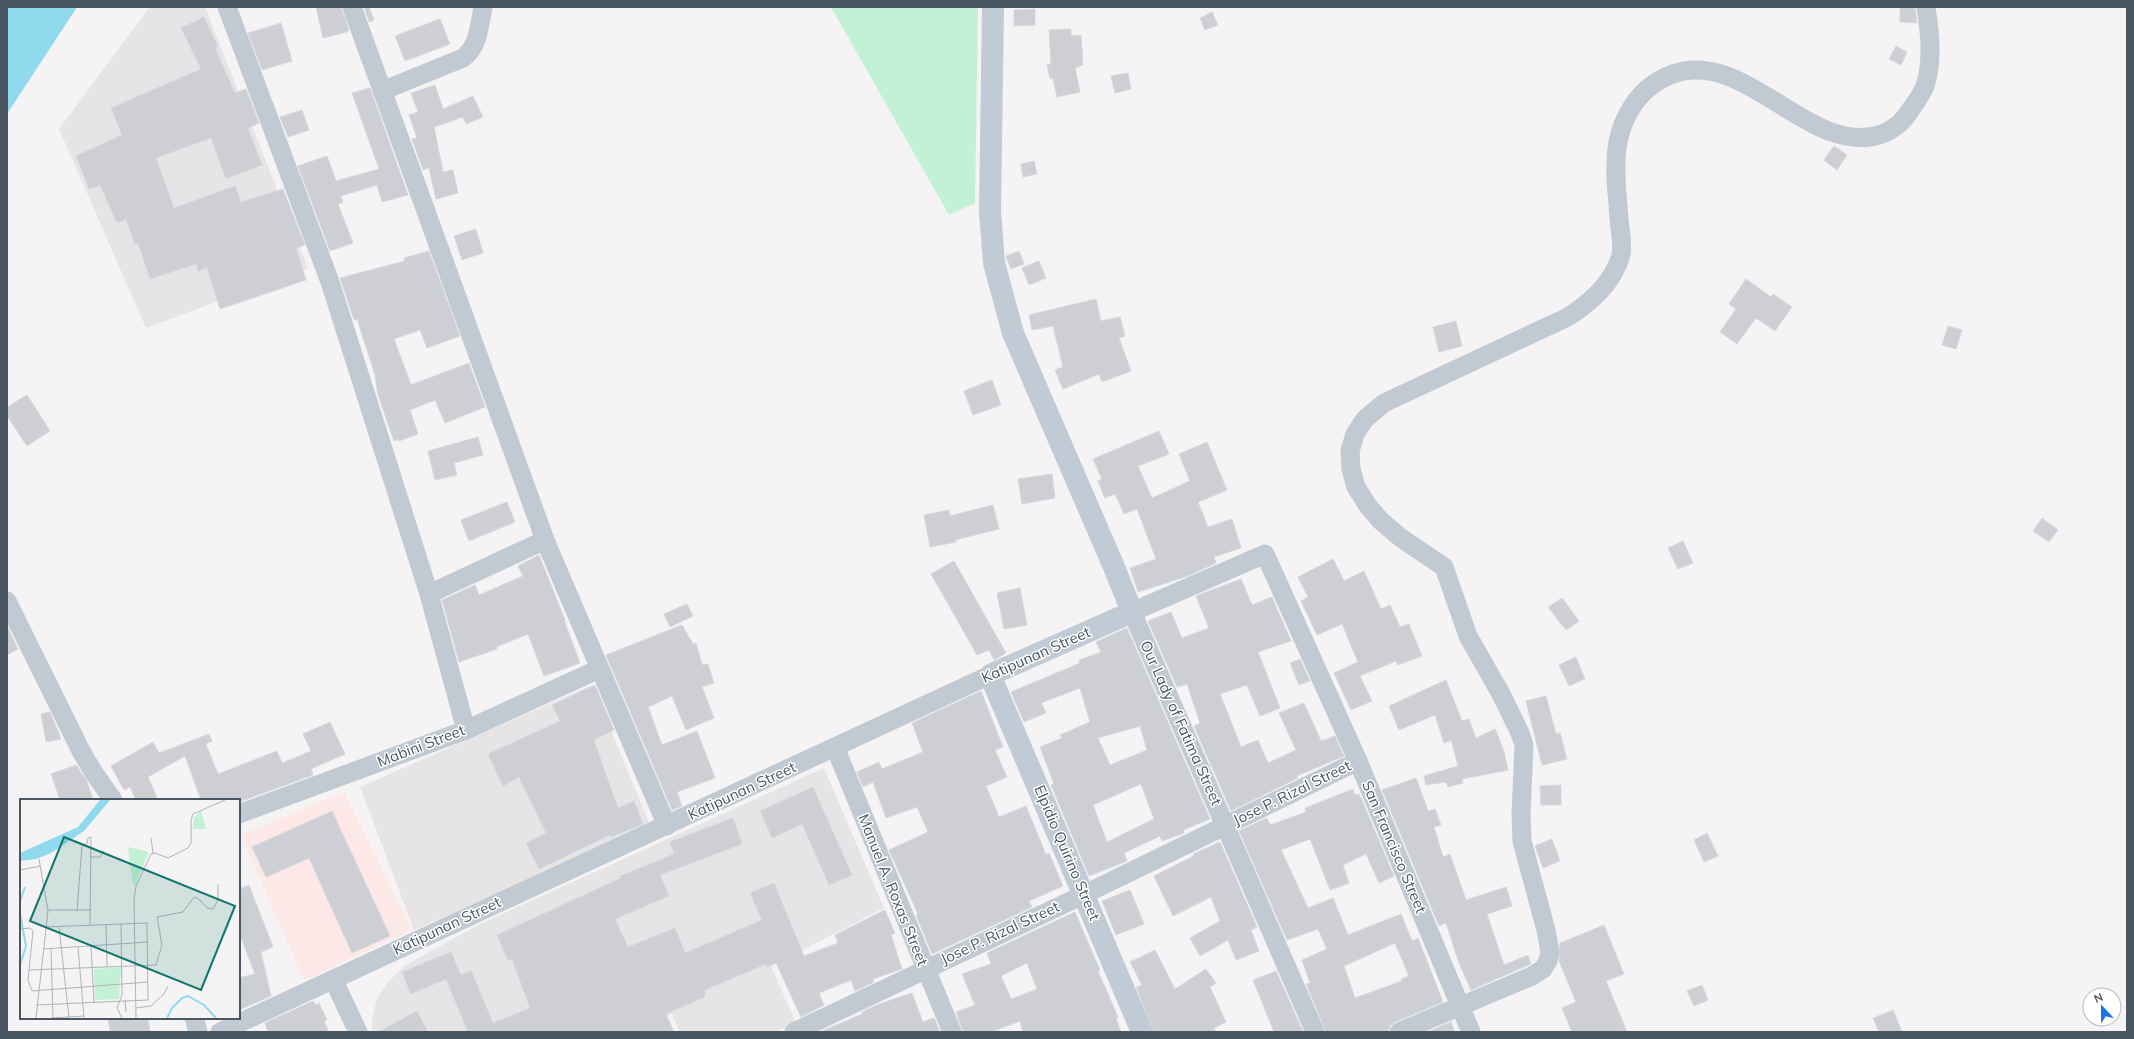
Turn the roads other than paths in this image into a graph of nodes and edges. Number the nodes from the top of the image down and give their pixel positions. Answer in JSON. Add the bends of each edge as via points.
{"nodes":[{"id":1,"x":227,"y":7,"type":"edge"},
{"id":2,"x":352,"y":7,"type":"edge"},
{"id":3,"x":483,"y":7,"type":"edge"},
{"id":4,"x":993,"y":7,"type":"edge"},
{"id":5,"x":1926,"y":7,"type":"edge"},
{"id":6,"x":382,"y":91,"type":"junction"},
{"id":7,"x":545,"y":540,"type":"junction"},
{"id":8,"x":1265,"y":554,"type":"joint"},
{"id":9,"x":428,"y":594,"type":"junction"},
{"id":10,"x":7,"y":601,"type":"edge"},
{"id":11,"x":1132,"y":612,"type":"junction"},
{"id":12,"x":599,"y":669,"type":"junction"},
{"id":13,"x":990,"y":676,"type":"junction"},
{"id":14,"x":466,"y":730,"type":"junction"},
{"id":15,"x":835,"y":747,"type":"junction"},
{"id":16,"x":1358,"y":761,"type":"junction"},
{"id":17,"x":112,"y":799,"type":"edge"},
{"id":18,"x":240,"y":814,"type":"edge"},
{"id":19,"x":1226,"y":825,"type":"junction"},
{"id":20,"x":667,"y":826,"type":"junction"},
{"id":21,"x":1085,"y":894,"type":"junction"},
{"id":22,"x":925,"y":968,"type":"junction"},
{"id":23,"x":333,"y":978,"type":"junction"},
{"id":24,"x":1460,"y":1006,"type":"junction"},
{"id":25,"x":194,"y":1019,"type":"edge"},
{"id":26,"x":198,"y":1032,"type":"edge"},
{"id":27,"x":220,"y":1032,"type":"edge"},
{"id":28,"x":358,"y":1032,"type":"edge"},
{"id":29,"x":794,"y":1032,"type":"edge"},
{"id":30,"x":952,"y":1032,"type":"edge"},
{"id":31,"x":1142,"y":1032,"type":"edge"},
{"id":32,"x":1315,"y":1032,"type":"edge"},
{"id":33,"x":1399,"y":1032,"type":"edge"},
{"id":34,"x":1471,"y":1032,"type":"edge"}],
"edges":[{"from":1,"to":9,"type":"street","via":[[330,282]]},
{"from":2,"to":6,"type":"street"},
{"from":3,"to":6,"type":"street","via":[[475,45],[470,53]]},
{"from":4,"to":11,"type":"street","via":[[990,212],[991,242],[996,270],[1012,332]]},
{"from":5,"to":24,"type":"street","via":[[1930,32],[1930,60],[1924,87],[1906,118],[1890,131],[1875,136],[1840,136],[1750,87],[1718,73],[1697,69],[1674,73],[1655,82],[1637,98],[1619,138],[1616,162],[1621,253],[1616,268],[1606,284],[1589,303],[1568,317],[1384,403],[1365,419],[1355,434],[1350,451],[1356,487],[1381,521],[1444,567],[1474,648],[1501,694],[1524,745],[1522,841],[1546,930],[1550,952],[1548,961],[1543,969],[1532,976]]},
{"from":6,"to":7,"type":"street"},
{"from":7,"to":9,"type":"street"},
{"from":7,"to":12,"type":"street"},
{"from":8,"to":11,"type":"street","name":"Katipunan Street"},
{"from":8,"to":16,"type":"street","name":"San Francisco Street"},
{"from":9,"to":14,"type":"street"},
{"from":10,"to":17,"type":"street","via":[[81,751]]},
{"from":11,"to":13,"type":"street","name":"Katipunan Street"},
{"from":11,"to":19,"type":"street","name":"Our Lady of Fatima Street"},
{"from":12,"to":14,"type":"street","name":"Mabini Street"},
{"from":12,"to":20,"type":"street"},
{"from":13,"to":15,"type":"street","name":"Katipunan Street"},
{"from":13,"to":21,"type":"street","name":"Elpidio Quirino Street"},
{"from":14,"to":18,"type":"street","name":"Mabini Street"},
{"from":15,"to":20,"type":"street","name":"Katipunan Street"},
{"from":15,"to":22,"type":"street","name":"Manuel A. Roxas Street"},
{"from":16,"to":19,"type":"street","name":"Jose P. Rizal Street"},
{"from":16,"to":24,"type":"street","name":"San Francisco Street"},
{"from":19,"to":21,"type":"street","name":"Jose P. Rizal Street"},
{"from":19,"to":32,"type":"street","name":"Our Lady of Fatima Street"},
{"from":20,"to":23,"type":"street","name":"Katipunan Street"},
{"from":21,"to":22,"type":"street","name":"Jose P. Rizal Street"},
{"from":21,"to":31,"type":"street","name":"Elpidio Quirino Street"},
{"from":22,"to":29,"type":"street","name":"Jose P. Rizal Street"},
{"from":22,"to":30,"type":"street","name":"Manuel A. Roxas Street"},
{"from":23,"to":27,"type":"street","name":"Katipunan Street"},
{"from":23,"to":28,"type":"street"},
{"from":24,"to":33,"type":"street"},
{"from":24,"to":34,"type":"street","name":"San Francisco Street"},
{"from":25,"to":26,"type":"street"}]}
